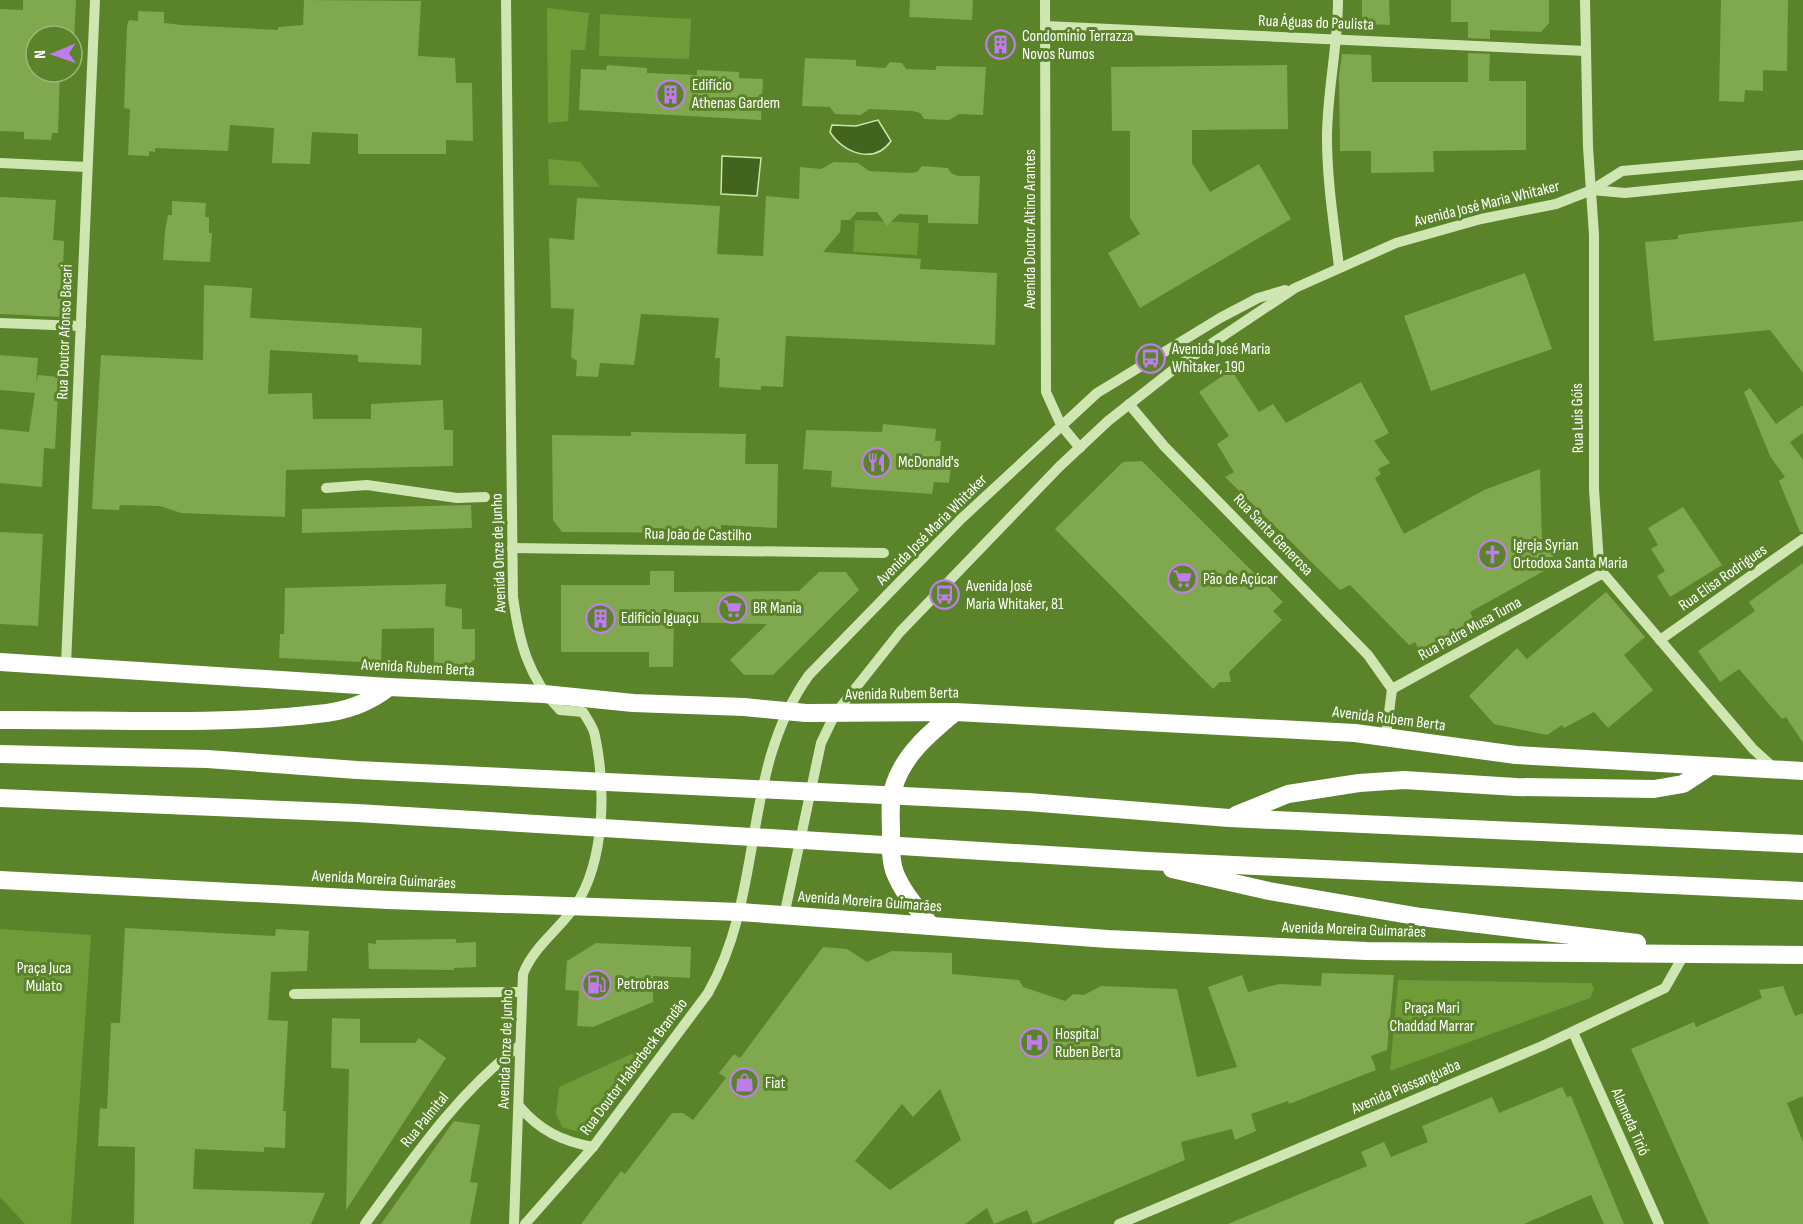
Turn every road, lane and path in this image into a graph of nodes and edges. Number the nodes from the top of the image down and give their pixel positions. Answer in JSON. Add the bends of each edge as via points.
{"nodes":[{"id":1,"x":95,"y":0,"type":"edge"},
{"id":2,"x":506,"y":0,"type":"edge"},
{"id":3,"x":1045,"y":0,"type":"edge"},
{"id":4,"x":1338,"y":0,"type":"edge"},
{"id":5,"x":1585,"y":0,"type":"edge"},
{"id":6,"x":1045,"y":26,"type":"junction"},
{"id":7,"x":1338,"y":39,"type":"junction"},
{"id":8,"x":1586,"y":51,"type":"junction"},
{"id":9,"x":1803,"y":155,"type":"edge"},
{"id":10,"x":0,"y":163,"type":"edge"},
{"id":11,"x":87,"y":167,"type":"junction"},
{"id":12,"x":1803,"y":175,"type":"edge"},
{"id":13,"x":1592,"y":190,"type":"junction"},
{"id":14,"x":1339,"y":267,"type":"junction"},
{"id":15,"x":1295,"y":288,"type":"junction"},
{"id":16,"x":0,"y":323,"type":"edge"},
{"id":17,"x":81,"y":326,"type":"junction"},
{"id":18,"x":1129,"y":404,"type":"junction"},
{"id":19,"x":1061,"y":425,"type":"junction"},
{"id":20,"x":1080,"y":447,"type":"junction"},
{"id":21,"x":326,"y":488,"type":"dead end"},
{"id":22,"x":485,"y":497,"type":"dead end"},
{"id":23,"x":1803,"y":539,"type":"edge"},
{"id":24,"x":512,"y":549,"type":"junction"},
{"id":25,"x":884,"y":553,"type":"dead end"},
{"id":26,"x":1603,"y":573,"type":"junction"},
{"id":27,"x":1660,"y":640,"type":"junction"},
{"id":28,"x":0,"y":662,"type":"edge"},
{"id":29,"x":66,"y":664,"type":"junction"},
{"id":30,"x":389,"y":687,"type":"junction"},
{"id":31,"x":1392,"y":690,"type":"junction"},
{"id":32,"x":544,"y":694,"type":"junction"},
{"id":33,"x":787,"y":711,"type":"junction"},
{"id":34,"x":955,"y":712,"type":"junction"},
{"id":35,"x":834,"y":714,"type":"junction"},
{"id":36,"x":0,"y":720,"type":"edge"},
{"id":37,"x":1386,"y":736,"type":"junction"},
{"id":38,"x":0,"y":754,"type":"edge"},
{"id":39,"x":1709,"y":767,"type":"junction"},
{"id":40,"x":1776,"y":770,"type":"junction"},
{"id":41,"x":1803,"y":771,"type":"edge"},
{"id":42,"x":0,"y":798,"type":"edge"},
{"id":43,"x":1229,"y":818,"type":"junction"},
{"id":44,"x":1803,"y":844,"type":"edge"},
{"id":45,"x":1147,"y":861,"type":"junction"},
{"id":46,"x":0,"y":880,"type":"edge"},
{"id":47,"x":1803,"y":891,"type":"edge"},
{"id":48,"x":574,"y":907,"type":"junction"},
{"id":49,"x":740,"y":912,"type":"junction"},
{"id":50,"x":784,"y":916,"type":"junction"},
{"id":51,"x":931,"y":926,"type":"junction"},
{"id":52,"x":1684,"y":953,"type":"junction"},
{"id":53,"x":1737,"y":954,"type":"junction"},
{"id":54,"x":1803,"y":955,"type":"edge"},
{"id":55,"x":522,"y":992,"type":"junction"},
{"id":56,"x":294,"y":994,"type":"dead end"},
{"id":57,"x":1573,"y":1032,"type":"junction"},
{"id":58,"x":519,"y":1046,"type":"junction"},
{"id":59,"x":519,"y":1106,"type":"junction"},
{"id":60,"x":593,"y":1147,"type":"junction"},
{"id":61,"x":365,"y":1224,"type":"edge"},
{"id":62,"x":514,"y":1224,"type":"edge"},
{"id":63,"x":525,"y":1224,"type":"edge"},
{"id":64,"x":1119,"y":1224,"type":"edge"},
{"id":65,"x":1659,"y":1224,"type":"edge"}],
"edges":[{"from":1,"to":11,"type":"street","name":"Rua Doutor Afonso Bacari"},
{"from":2,"to":24,"type":"street","name":"Avenida Onze de Junho"},
{"from":3,"to":6,"type":"street","name":"Avenida Doutor Altino Arantes"},
{"from":4,"to":7,"type":"street"},
{"from":5,"to":8,"type":"street","name":"Rua Luis Góis"},
{"from":6,"to":7,"type":"street","name":"Rua Águas do Paulista"},
{"from":6,"to":19,"type":"street","name":"Avenida Doutor Altino Arantes","via":[[1046,392]]},
{"from":7,"to":8,"type":"street","name":"Rua Águas do Paulista"},
{"from":7,"to":14,"type":"street","via":[[1329,89],[1327,138]]},
{"from":8,"to":13,"type":"street","name":"Rua Luis Góis","via":[[1587,147]]},
{"from":9,"to":13,"type":"street","via":[[1622,171]]},
{"from":10,"to":11,"type":"street"},
{"from":11,"to":17,"type":"street","name":"Rua Doutor Afonso Bacari"},
{"from":12,"to":13,"type":"street","name":"Avenida José Maria Whitaker","via":[[1626,193]]},
{"from":13,"to":14,"type":"street","name":"Avenida José Maria Whitaker","via":[[1556,204],[1481,219],[1396,243]]},
{"from":13,"to":26,"type":"street","name":"Rua Luis Góis","via":[[1594,489],[1596,543]]},
{"from":14,"to":15,"type":"street","name":"Avenida José Maria Whitaker"},
{"from":15,"to":18,"type":"street","name":"Avenida José Maria Whitaker","via":[[1178,366]]},
{"from":15,"to":19,"type":"street","name":"Avenida José Maria Whitaker","via":[[1258,297],[1190,335],[1097,393]]},
{"from":16,"to":17,"type":"street"},
{"from":17,"to":29,"type":"street","name":"Rua Doutor Afonso Bacari"},
{"from":18,"to":20,"type":"street","name":"Avenida José Maria Whitaker"},
{"from":18,"to":31,"type":"street","name":"Rua Santa Generosa","via":[[1164,446],[1368,655]]},
{"from":19,"to":20,"type":"street","name":"Avenida Doutor Altino Arantes"},
{"from":19,"to":33,"type":"street","name":"Avenida José Maria Whitaker","via":[[961,519],[809,675]]},
{"from":20,"to":35,"type":"street","name":"Avenida José Maria Whitaker","via":[[900,632]]},
{"from":21,"to":22,"type":"street","via":[[367,485],[457,498]]},
{"from":23,"to":27,"type":"street","name":"Rua Elisa Rodrigues"},
{"from":24,"to":25,"type":"street","name":"Rua João de Castilho"},
{"from":24,"to":32,"type":"street","name":"Avenida Onze de Junho","via":[[518,631],[534,678]]},
{"from":26,"to":27,"type":"street","name":"Rua Luis Góis"},
{"from":26,"to":31,"type":"street","name":"Rua Padre Musa Tuma"},
{"from":27,"to":40,"type":"street","name":"Rua Luis Góis","via":[[1753,749]]},
{"from":28,"to":29,"type":"highway","name":"Avenida Rubem Berta"},
{"from":29,"to":30,"type":"highway","name":"Avenida Rubem Berta"},
{"from":30,"to":32,"type":"highway","name":"Avenida Rubem Berta"},
{"from":30,"to":36,"type":"highway","via":[[357,705],[319,714]]},
{"from":31,"to":37,"type":"street"},
{"from":32,"to":33,"type":"highway","name":"Avenida Rubem Berta"},
{"from":32,"to":48,"type":"street","name":"Avenida Onze de Junho","via":[[560,710],[583,712],[595,734],[600,819],[594,864]]},
{"from":33,"to":35,"type":"highway","name":"Avenida Rubem Berta"},
{"from":33,"to":49,"type":"street","name":"Avenida José Maria Whitaker","via":[[766,765]]},
{"from":34,"to":35,"type":"highway","name":"Avenida Rubem Berta"},
{"from":34,"to":37,"type":"highway","name":"Avenida Rubem Berta"},
{"from":34,"to":51,"type":"highway","via":[[903,766],[891,800],[894,872]]},
{"from":35,"to":50,"type":"street","name":"Avenida José Maria Whitaker","via":[[821,743]]},
{"from":37,"to":39,"type":"highway","name":"Avenida Rubem Berta","via":[[1516,755]]},
{"from":38,"to":43,"type":"highway","via":[[207,759],[357,770],[1028,802]]},
{"from":39,"to":40,"type":"highway","name":"Avenida Rubem Berta"},
{"from":39,"to":43,"type":"highway","via":[[1683,784],[1654,789],[1404,780],[1359,783],[1288,794]]},
{"from":40,"to":41,"type":"highway","name":"Avenida Rubem Berta"},
{"from":42,"to":45,"type":"highway","via":[[357,813]]},
{"from":43,"to":44,"type":"highway"},
{"from":45,"to":47,"type":"highway"},
{"from":45,"to":53,"type":"highway","via":[[1217,881],[1421,917]]},
{"from":46,"to":48,"type":"highway","name":"Avenida Moreira Guimarães"},
{"from":48,"to":49,"type":"highway","name":"Avenida Moreira Guimarães"},
{"from":48,"to":55,"type":"street","name":"Avenida Onze de Junho","via":[[528,961]]},
{"from":49,"to":50,"type":"highway","name":"Avenida Moreira Guimarães"},
{"from":49,"to":60,"type":"street","name":"Rua Doutor Haberbeck Brandão","via":[[723,966],[708,993]]},
{"from":50,"to":51,"type":"highway","name":"Avenida Moreira Guimarães"},
{"from":51,"to":52,"type":"highway","name":"Avenida Moreira Guimarães","via":[[1366,951]]},
{"from":52,"to":53,"type":"highway","name":"Avenida Moreira Guimarães"},
{"from":52,"to":57,"type":"street","name":"Avenida Piassanguaba","via":[[1665,988]]},
{"from":53,"to":54,"type":"highway"},
{"from":55,"to":56,"type":"street"},
{"from":55,"to":58,"type":"street","name":"Avenida Onze de Junho"},
{"from":57,"to":64,"type":"street","name":"Avenida Piassanguaba"},
{"from":57,"to":65,"type":"street","name":"Alameda Tirió"},
{"from":58,"to":59,"type":"street","name":"Avenida Onze de Junho"},
{"from":58,"to":61,"type":"street","name":"Rua Palmital","via":[[490,1068],[451,1110]]},
{"from":59,"to":60,"type":"street","via":[[545,1131]]},
{"from":59,"to":62,"type":"street","name":"Avenida Onze de Junho"},
{"from":60,"to":63,"type":"street","name":"Rua Doutor Haberbeck Brandão"}]}
